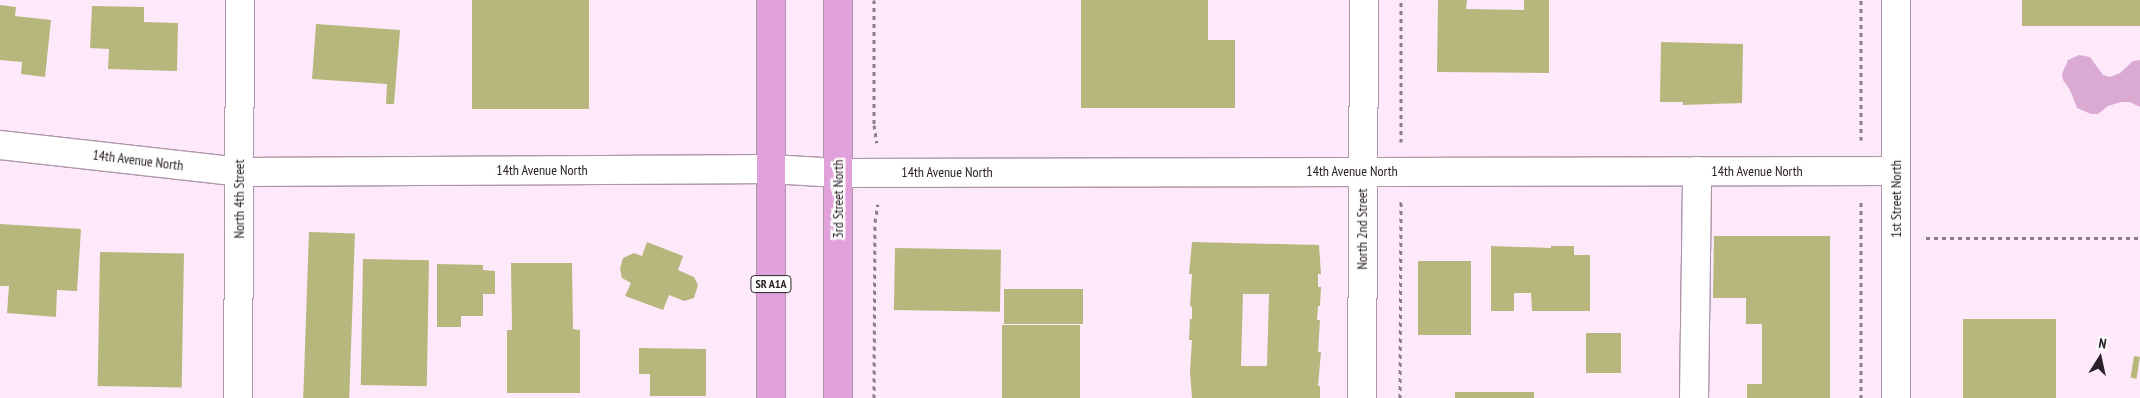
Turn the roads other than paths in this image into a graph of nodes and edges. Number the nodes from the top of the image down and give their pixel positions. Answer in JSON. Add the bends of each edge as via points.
{"nodes":[{"id":1,"x":240,"y":0,"type":"edge"},
{"id":2,"x":771,"y":0,"type":"edge"},
{"id":3,"x":838,"y":0,"type":"edge"},
{"id":4,"x":1364,"y":0,"type":"edge"},
{"id":5,"x":1896,"y":0,"type":"edge"},
{"id":6,"x":0,"y":146,"type":"edge"},
{"id":7,"x":771,"y":169,"type":"junction"},
{"id":8,"x":1363,"y":171,"type":"junction"},
{"id":9,"x":1697,"y":171,"type":"junction"},
{"id":10,"x":1896,"y":171,"type":"junction"},
{"id":11,"x":240,"y":172,"type":"junction"},
{"id":12,"x":838,"y":173,"type":"junction"},
{"id":13,"x":238,"y":398,"type":"edge"},
{"id":14,"x":771,"y":398,"type":"edge"},
{"id":15,"x":838,"y":398,"type":"edge"},
{"id":16,"x":1362,"y":398,"type":"edge"},
{"id":17,"x":1694,"y":398,"type":"edge"},
{"id":18,"x":1896,"y":398,"type":"edge"}],
"edges":[{"from":1,"to":11,"type":"street","name":"North 4th Street"},
{"from":2,"to":7,"type":"main road","number":"SR A1A"},
{"from":3,"to":12,"type":"main road","name":"3rd Street North"},
{"from":4,"to":8,"type":"street","name":"North 2nd Street"},
{"from":5,"to":10,"type":"street","name":"1st Street North"},
{"from":6,"to":11,"type":"street","name":"14th Avenue North"},
{"from":7,"to":11,"type":"street","name":"14th Avenue North"},
{"from":7,"to":12,"type":"street","name":"14th Avenue North"},
{"from":7,"to":14,"type":"main road","number":"SR A1A"},
{"from":8,"to":9,"type":"street","name":"14th Avenue North"},
{"from":8,"to":12,"type":"street","name":"14th Avenue North"},
{"from":8,"to":16,"type":"street","name":"North 2nd Street"},
{"from":9,"to":10,"type":"street","name":"14th Avenue North"},
{"from":9,"to":17,"type":"street"},
{"from":10,"to":18,"type":"street","name":"1st Street North"},
{"from":11,"to":13,"type":"street","name":"North 4th Street"},
{"from":12,"to":15,"type":"main road","name":"3rd Street North"}]}
